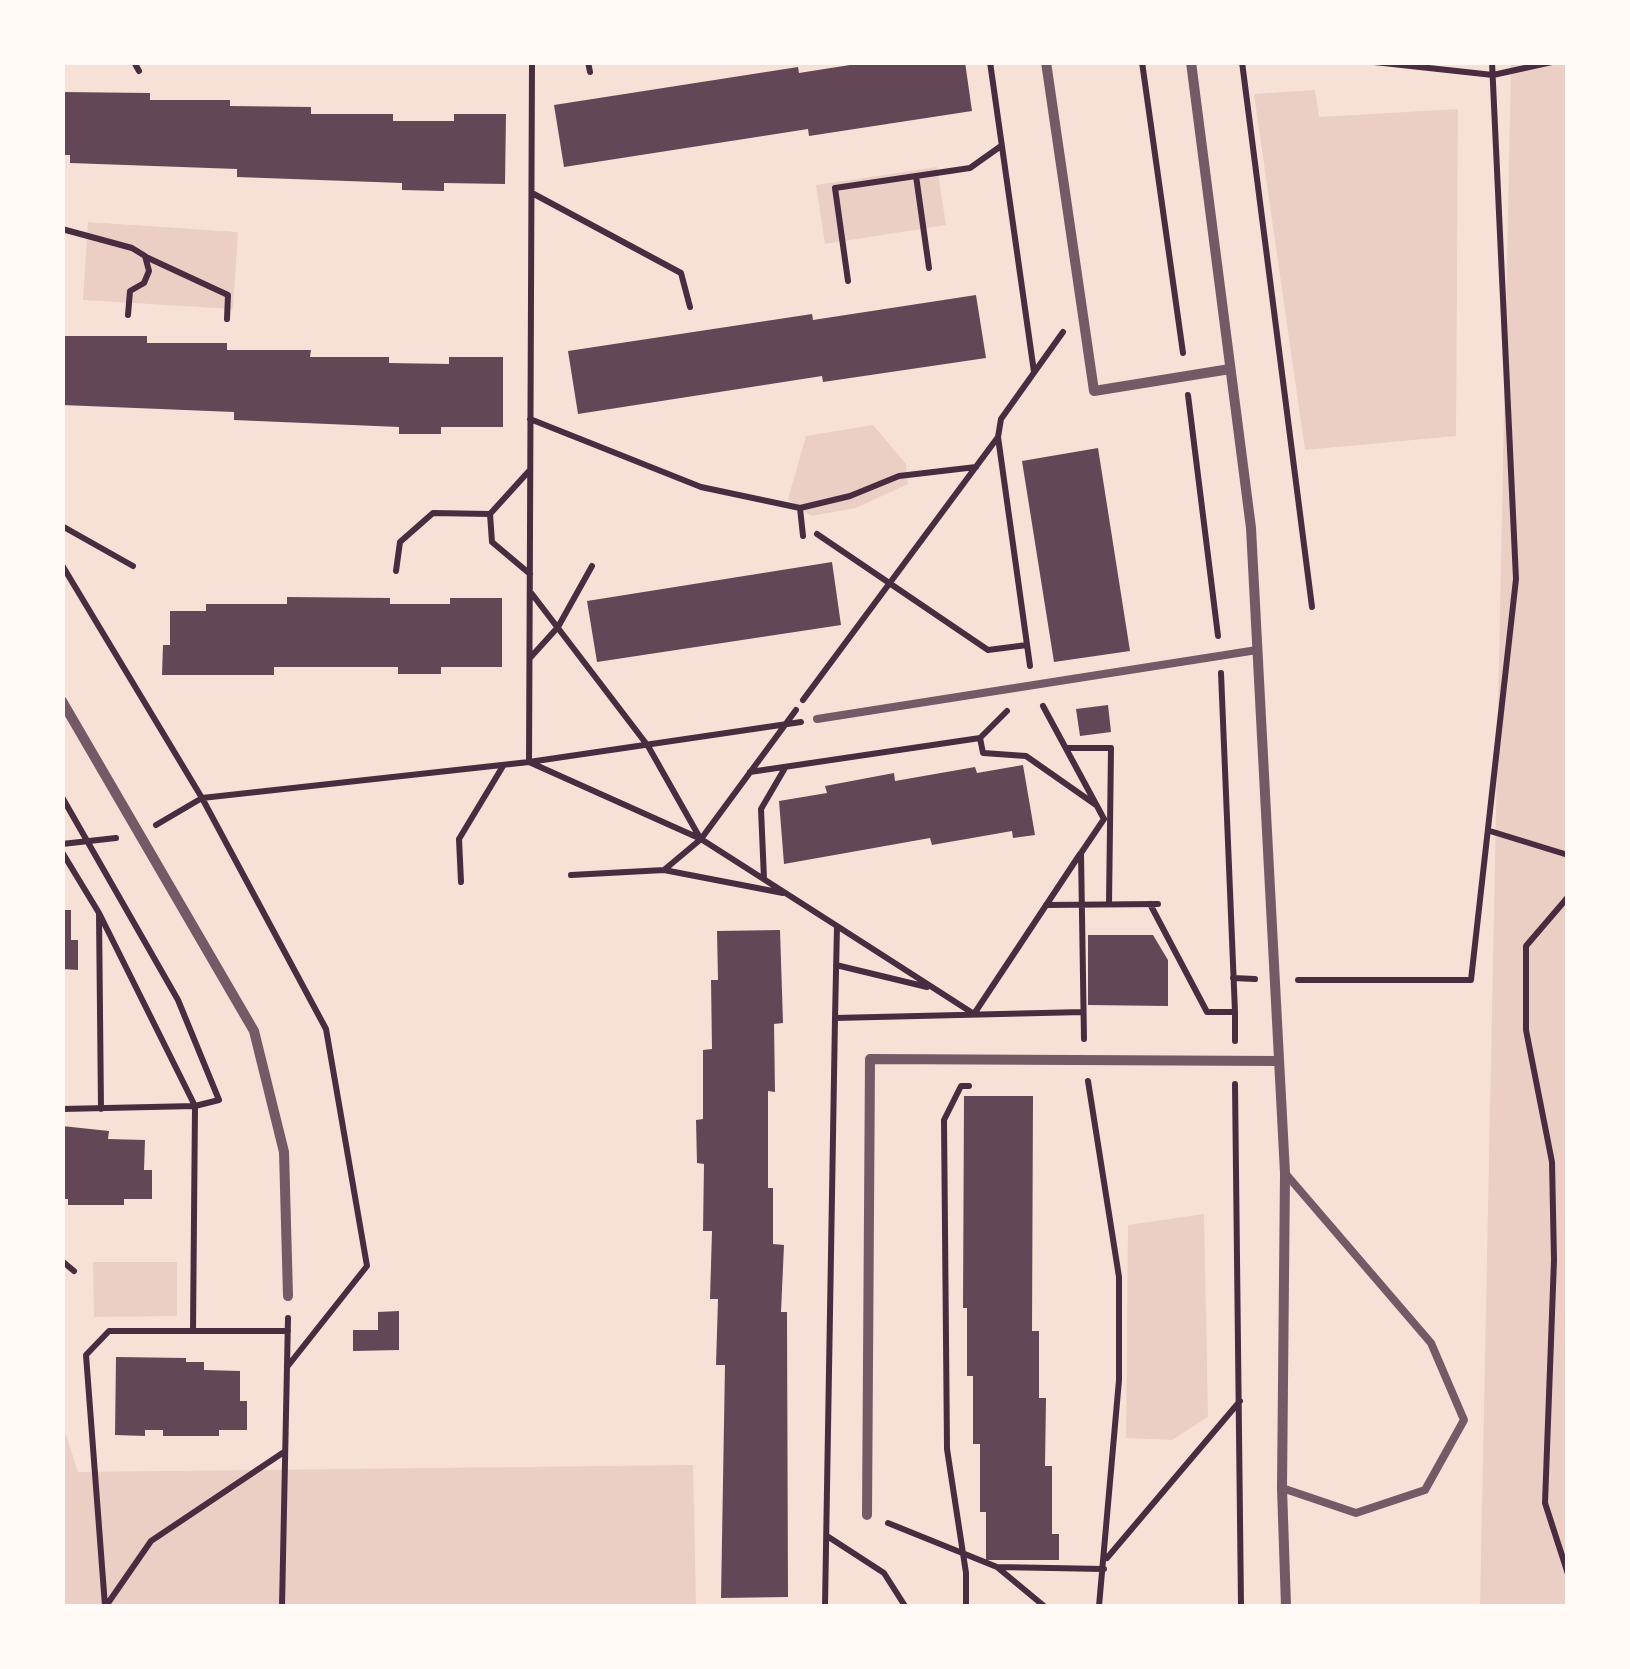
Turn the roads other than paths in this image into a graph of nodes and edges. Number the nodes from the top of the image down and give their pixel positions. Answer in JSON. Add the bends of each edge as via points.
{"nodes":[{"id":1,"x":1046,"y":62,"type":"edge"},
{"id":2,"x":1191,"y":62,"type":"edge"},
{"id":3,"x":1230,"y":369,"type":"junction"},
{"id":4,"x":1257,"y":650,"type":"junction"},
{"id":5,"x":62,"y":701,"type":"edge"},
{"id":6,"x":817,"y":719,"type":"road end"},
{"id":7,"x":1279,"y":1061,"type":"junction"},
{"id":8,"x":1285,"y":1173,"type":"junction"},
{"id":9,"x":288,"y":1296,"type":"road end"},
{"id":10,"x":1282,"y":1488,"type":"junction"},
{"id":11,"x":867,"y":1515,"type":"road end"},
{"id":12,"x":1286,"y":1606,"type":"edge"}],
"edges":[{"from":1,"to":3,"type":"street","via":[[1094,391]]},
{"from":2,"to":3,"type":"street"},
{"from":3,"to":4,"type":"street"},
{"from":4,"to":6,"type":"lane"},
{"from":4,"to":7,"type":"street"},
{"from":5,"to":9,"type":"street","via":[[254,1032],[284,1152]]},
{"from":7,"to":8,"type":"street"},
{"from":7,"to":11,"type":"street","via":[[870,1058]]},
{"from":8,"to":10,"type":"street"},
{"from":8,"to":10,"type":"lane","via":[[1432,1342],[1464,1420],[1425,1490],[1356,1513]]},
{"from":10,"to":12,"type":"street"}]}
